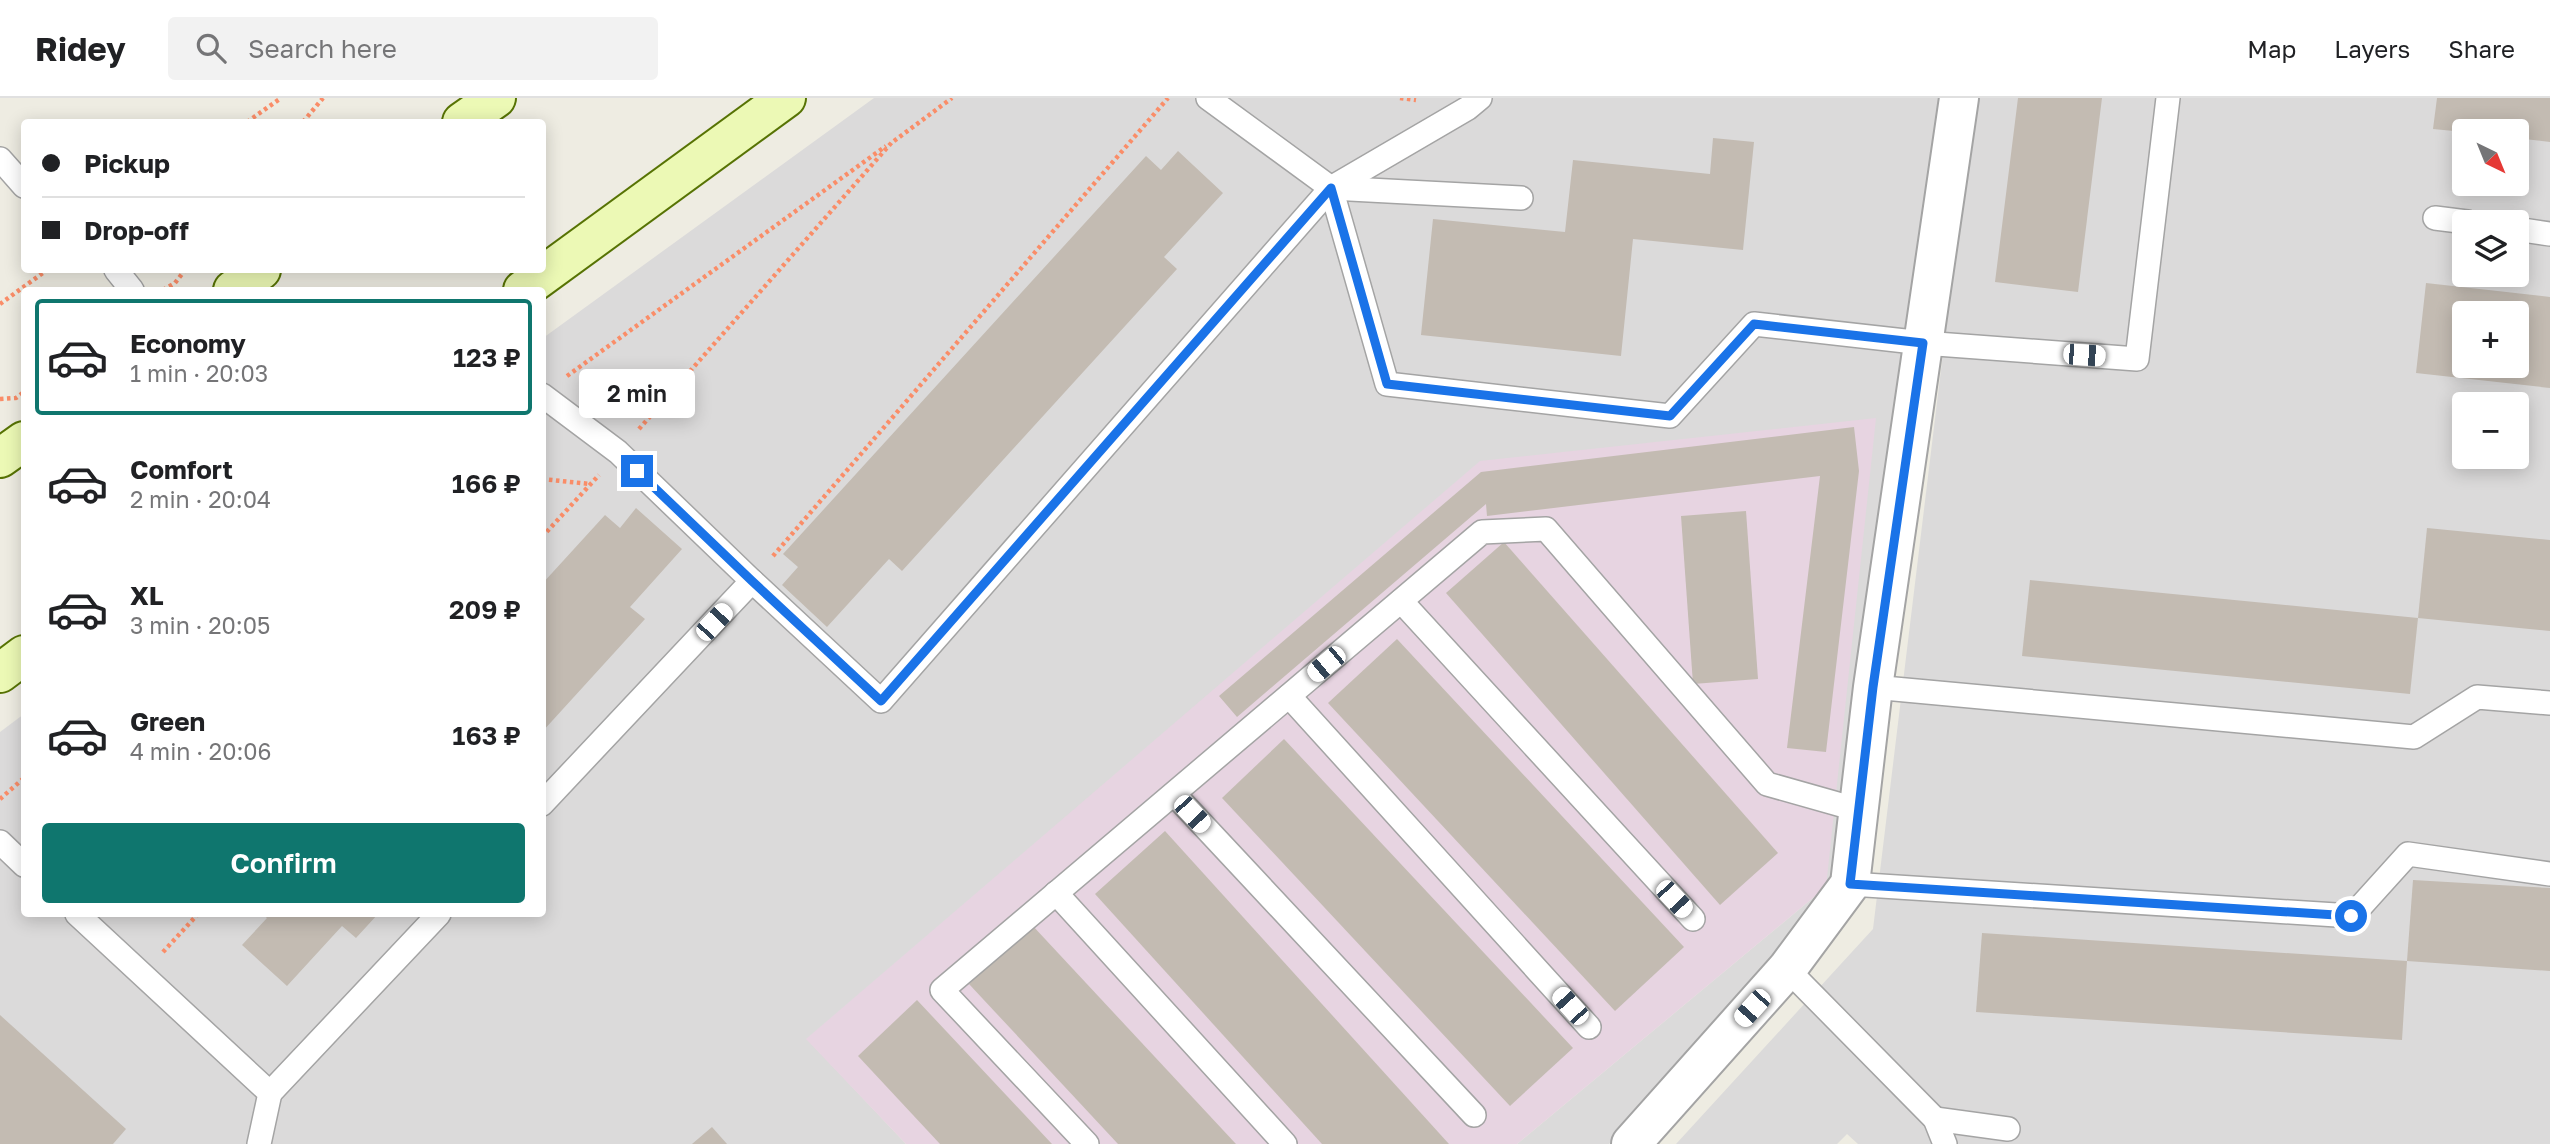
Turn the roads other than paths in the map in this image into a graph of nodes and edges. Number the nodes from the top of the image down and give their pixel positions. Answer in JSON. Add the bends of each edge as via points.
{"nodes":[{"id":1,"x":496,"y":98,"type":"edge"},
{"id":2,"x":786,"y":98,"type":"edge"},
{"id":3,"x":1208,"y":98,"type":"edge"},
{"id":4,"x":1480,"y":98,"type":"edge"},
{"id":5,"x":1959,"y":98,"type":"edge"},
{"id":6,"x":2168,"y":98,"type":"edge"},
{"id":7,"x":466,"y":119,"type":"edge"},
{"id":8,"x":0,"y":159,"type":"edge"},
{"id":9,"x":21,"y":183,"type":"edge"},
{"id":10,"x":1331,"y":188,"type":"junction"},
{"id":11,"x":1521,"y":198,"type":"dead end"},
{"id":12,"x":2435,"y":218,"type":"dead end"},
{"id":13,"x":2452,"y":220,"type":"edge"},
{"id":14,"x":2529,"y":231,"type":"edge"},
{"id":15,"x":2550,"y":234,"type":"edge"},
{"id":16,"x":118,"y":273,"type":"edge"},
{"id":17,"x":257,"y":273,"type":"edge"},
{"id":18,"x":130,"y":287,"type":"edge"},
{"id":19,"x":237,"y":287,"type":"edge"},
{"id":20,"x":527,"y":287,"type":"edge"},
{"id":21,"x":1923,"y":343,"type":"junction"},
{"id":22,"x":546,"y":398,"type":"edge"},
{"id":23,"x":21,"y":443,"type":"edge"},
{"id":24,"x":0,"y":458,"type":"edge"},
{"id":25,"x":752,"y":581,"type":"junction"},
{"id":26,"x":1401,"y":601,"type":"junction"},
{"id":27,"x":21,"y":657,"type":"edge"},
{"id":28,"x":0,"y":673,"type":"edge"},
{"id":29,"x":1873,"y":687,"type":"junction"},
{"id":30,"x":1289,"y":696,"type":"junction"},
{"id":31,"x":2550,"y":703,"type":"edge"},
{"id":32,"x":1174,"y":794,"type":"junction"},
{"id":33,"x":546,"y":800,"type":"edge"},
{"id":34,"x":1859,"y":810,"type":"junction"},
{"id":35,"x":0,"y":842,"type":"edge"},
{"id":36,"x":21,"y":862,"type":"edge"},
{"id":37,"x":2550,"y":874,"type":"edge"},
{"id":38,"x":1850,"y":884,"type":"junction"},
{"id":39,"x":1056,"y":893,"type":"junction"},
{"id":40,"x":80,"y":917,"type":"edge"},
{"id":41,"x":436,"y":917,"type":"edge"},
{"id":42,"x":1693,"y":919,"type":"dead end"},
{"id":43,"x":1787,"y":969,"type":"junction"},
{"id":44,"x":1589,"y":1027,"type":"dead end"},
{"id":45,"x":271,"y":1093,"type":"junction"},
{"id":46,"x":1474,"y":1115,"type":"dead end"},
{"id":47,"x":1934,"y":1119,"type":"junction"},
{"id":48,"x":2008,"y":1129,"type":"dead end"},
{"id":49,"x":259,"y":1144,"type":"edge"},
{"id":50,"x":1087,"y":1144,"type":"edge"},
{"id":51,"x":1285,"y":1144,"type":"edge"},
{"id":52,"x":1631,"y":1144,"type":"edge"},
{"id":53,"x":1945,"y":1144,"type":"edge"}],
"edges":[{"from":1,"to":7,"type":"street"},
{"from":2,"to":20,"type":"street"},
{"from":3,"to":10,"type":"lane"},
{"from":4,"to":10,"type":"lane"},
{"from":5,"to":21,"type":"street"},
{"from":6,"to":21,"type":"lane","via":[[2137,359]]},
{"from":8,"to":9,"type":"lane"},
{"from":10,"to":11,"type":"lane"},
{"from":10,"to":21,"type":"lane","via":[[1387,384],[1670,416],[1754,324]]},
{"from":10,"to":25,"type":"lane","via":[[881,701]]},
{"from":12,"to":13,"type":"lane"},
{"from":14,"to":15,"type":"lane"},
{"from":16,"to":18,"type":"lane"},
{"from":17,"to":19,"type":"street"},
{"from":21,"to":29,"type":"street"},
{"from":22,"to":25,"type":"lane","via":[[618,452]]},
{"from":23,"to":24,"type":"street"},
{"from":25,"to":33,"type":"lane"},
{"from":26,"to":30,"type":"lane"},
{"from":26,"to":34,"type":"lane","via":[[1482,532],[1546,529],[1768,784]]},
{"from":26,"to":42,"type":"lane"},
{"from":27,"to":28,"type":"street"},
{"from":29,"to":31,"type":"lane","via":[[2414,737],[2477,697]]},
{"from":29,"to":34,"type":"street"},
{"from":30,"to":32,"type":"lane"},
{"from":30,"to":44,"type":"lane"},
{"from":32,"to":39,"type":"lane"},
{"from":32,"to":46,"type":"lane"},
{"from":34,"to":38,"type":"street"},
{"from":35,"to":36,"type":"lane"},
{"from":37,"to":38,"type":"lane","via":[[2408,854],[2351,916]]},
{"from":38,"to":43,"type":"street"},
{"from":39,"to":50,"type":"lane","via":[[942,990]]},
{"from":39,"to":51,"type":"lane"},
{"from":40,"to":45,"type":"lane"},
{"from":41,"to":45,"type":"lane"},
{"from":43,"to":47,"type":"lane"},
{"from":43,"to":52,"type":"street"},
{"from":45,"to":49,"type":"lane"},
{"from":47,"to":48,"type":"lane"},
{"from":47,"to":53,"type":"lane"}]}
